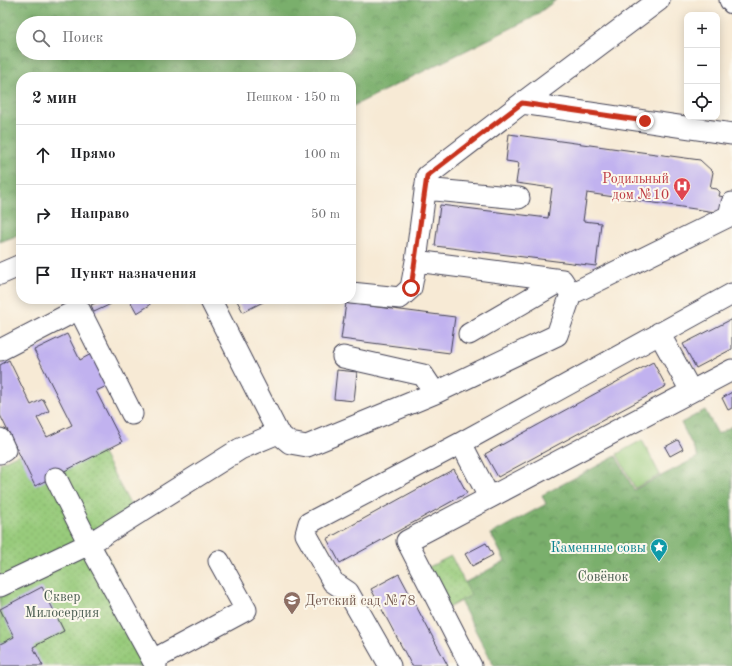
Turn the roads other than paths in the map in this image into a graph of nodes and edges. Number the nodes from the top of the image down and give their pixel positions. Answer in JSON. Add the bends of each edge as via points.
{"nodes":[{"id":1,"x":659,"y":0,"type":"edge"},
{"id":2,"x":730,"y":0,"type":"edge"},
{"id":3,"x":732,"y":3,"type":"edge"},
{"id":4,"x":522,"y":103,"type":"junction"},
{"id":5,"x":732,"y":134,"type":"edge"},
{"id":6,"x":425,"y":189,"type":"junction"},
{"id":7,"x":519,"y":198,"type":"dead end"},
{"id":8,"x":732,"y":203,"type":"edge"},
{"id":9,"x":416,"y":261,"type":"junction"},
{"id":10,"x":16,"y":267,"type":"edge"},
{"id":11,"x":0,"y":274,"type":"edge"},
{"id":12,"x":567,"y":287,"type":"junction"},
{"id":13,"x":356,"y":294,"type":"edge"},
{"id":14,"x":732,"y":294,"type":"edge"},
{"id":15,"x":213,"y":304,"type":"edge"},
{"id":16,"x":659,"y":333,"type":"junction"},
{"id":17,"x":469,"y":334,"type":"dead end"},
{"id":18,"x":0,"y":350,"type":"edge"},
{"id":19,"x":343,"y":357,"type":"dead end"},
{"id":20,"x":732,"y":370,"type":"edge"},
{"id":21,"x":691,"y":391,"type":"junction"},
{"id":22,"x":435,"y":393,"type":"junction"},
{"id":23,"x":132,"y":414,"type":"dead end"},
{"id":24,"x":278,"y":433,"type":"junction"},
{"id":25,"x":0,"y":439,"type":"edge"},
{"id":26,"x":461,"y":443,"type":"junction"},
{"id":27,"x":0,"y":453,"type":"edge"},
{"id":28,"x":56,"y":478,"type":"dead end"},
{"id":29,"x":489,"y":497,"type":"junction"},
{"id":30,"x":89,"y":544,"type":"junction"},
{"id":31,"x":219,"y":561,"type":"dead end"},
{"id":32,"x":0,"y":586,"type":"edge"},
{"id":33,"x":155,"y":663,"type":"edge"},
{"id":34,"x":390,"y":666,"type":"edge"},
{"id":35,"x":472,"y":666,"type":"edge"}],
"edges":[{"from":1,"to":4,"type":"street"},
{"from":2,"to":3,"type":"street"},
{"from":4,"to":5,"type":"street"},
{"from":4,"to":6,"type":"street","via":[[427,176]]},
{"from":6,"to":7,"type":"street"},
{"from":6,"to":9,"type":"street"},
{"from":8,"to":12,"type":"street","via":[[729,216]]},
{"from":9,"to":12,"type":"street"},
{"from":9,"to":13,"type":"street","via":[[411,288],[400,298]]},
{"from":10,"to":11,"type":"street"},
{"from":12,"to":17,"type":"street"},
{"from":12,"to":22,"type":"street","via":[[557,335]]},
{"from":14,"to":16,"type":"street"},
{"from":15,"to":24,"type":"street"},
{"from":16,"to":21,"type":"street"},
{"from":16,"to":26,"type":"street"},
{"from":18,"to":23,"type":"street","via":[[79,309]]},
{"from":19,"to":22,"type":"street","via":[[422,375]]},
{"from":20,"to":21,"type":"street"},
{"from":21,"to":29,"type":"street"},
{"from":22,"to":24,"type":"street","via":[[307,446],[290,443]]},
{"from":24,"to":30,"type":"street","via":[[240,449]]},
{"from":25,"to":27,"type":"street","via":[[5,450]]},
{"from":26,"to":29,"type":"street"},
{"from":26,"to":34,"type":"street","via":[[309,523],[306,534],[333,582],[348,592]]},
{"from":28,"to":30,"type":"street"},
{"from":29,"to":35,"type":"street","via":[[407,541]]},
{"from":30,"to":32,"type":"street"},
{"from":30,"to":33,"type":"street"},
{"from":31,"to":33,"type":"street","via":[[246,610]]}]}
